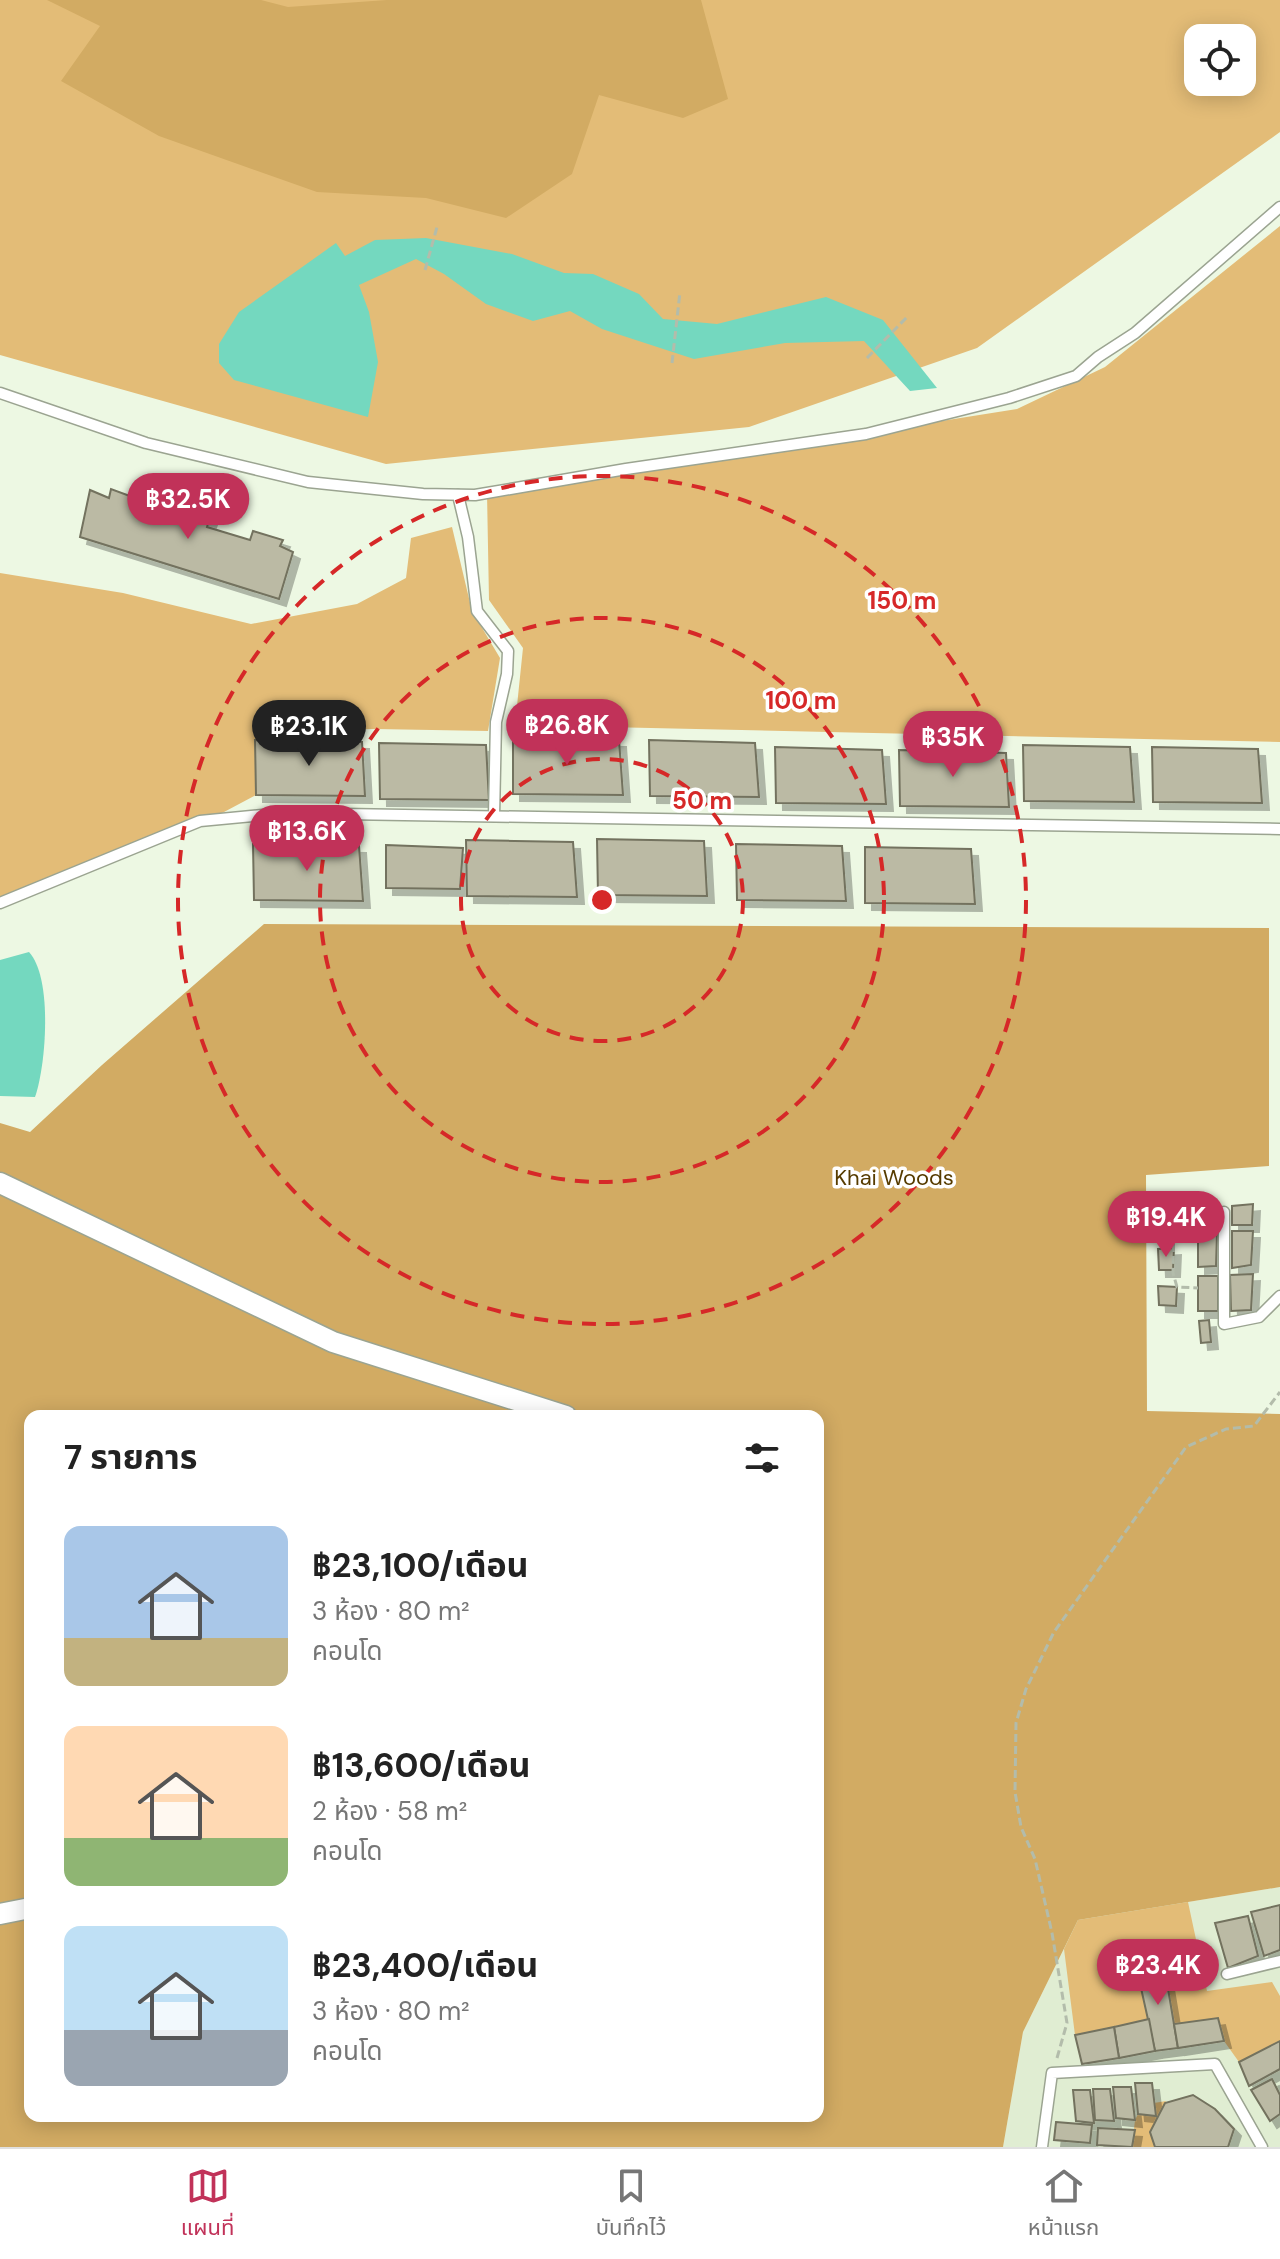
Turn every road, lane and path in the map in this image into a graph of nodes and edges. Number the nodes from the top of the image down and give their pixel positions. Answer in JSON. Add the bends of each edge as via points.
{"nodes":[{"id":1,"x":1280,"y":207,"type":"edge"},
{"id":2,"x":437,"y":227,"type":"dead end"},
{"id":3,"x":425,"y":270,"type":"dead end"},
{"id":4,"x":680,"y":292,"type":"dead end"},
{"id":5,"x":908,"y":316,"type":"dead end"},
{"id":6,"x":867,"y":358,"type":"dead end"},
{"id":7,"x":672,"y":363,"type":"dead end"},
{"id":8,"x":0,"y":393,"type":"edge"},
{"id":9,"x":458,"y":495,"type":"junction"},
{"id":10,"x":494,"y":816,"type":"junction"},
{"id":11,"x":1280,"y":829,"type":"edge"},
{"id":12,"x":0,"y":903,"type":"edge"},
{"id":13,"x":0,"y":1183,"type":"edge"},
{"id":14,"x":1224,"y":1212,"type":"dead end"},
{"id":15,"x":1196,"y":1220,"type":"dead end"},
{"id":16,"x":1198,"y":1288,"type":"dead end"},
{"id":17,"x":1280,"y":1296,"type":"edge"},
{"id":18,"x":1280,"y":1392,"type":"edge"},
{"id":19,"x":547,"y":1410,"type":"edge"},
{"id":20,"x":24,"y":1909,"type":"edge"},
{"id":21,"x":0,"y":1914,"type":"edge"},
{"id":22,"x":1280,"y":1961,"type":"edge"},
{"id":23,"x":1227,"y":1974,"type":"dead end"},
{"id":24,"x":1052,"y":2073,"type":"junction"},
{"id":25,"x":1042,"y":2147,"type":"edge"},
{"id":26,"x":1262,"y":2147,"type":"edge"}],
"edges":[{"from":1,"to":9,"type":"lane","via":[[1135,333],[1076,376],[866,434]]},
{"from":2,"to":3,"type":"path"},
{"from":4,"to":7,"type":"path"},
{"from":5,"to":6,"type":"path"},
{"from":8,"to":9,"type":"lane","via":[[146,443],[308,482]]},
{"from":9,"to":10,"type":"lane","via":[[477,611],[508,651],[496,722]]},
{"from":10,"to":11,"type":"lane"},
{"from":10,"to":12,"type":"lane","via":[[283,813],[200,821]]},
{"from":13,"to":19,"type":"street","via":[[333,1342]]},
{"from":14,"to":17,"type":"lane","via":[[1224,1324],[1259,1317]]},
{"from":15,"to":16,"type":"path","via":[[1174,1218],[1173,1273],[1177,1287]]},
{"from":18,"to":24,"type":"path","via":[[1254,1426],[1226,1429],[1186,1447],[1054,1632],[1026,1689],[1016,1723],[1015,1792],[1052,1933],[1067,2023]]},
{"from":20,"to":21,"type":"street"},
{"from":22,"to":23,"type":"lane"},
{"from":24,"to":25,"type":"lane"},
{"from":24,"to":26,"type":"lane","via":[[1215,2064]]}]}
